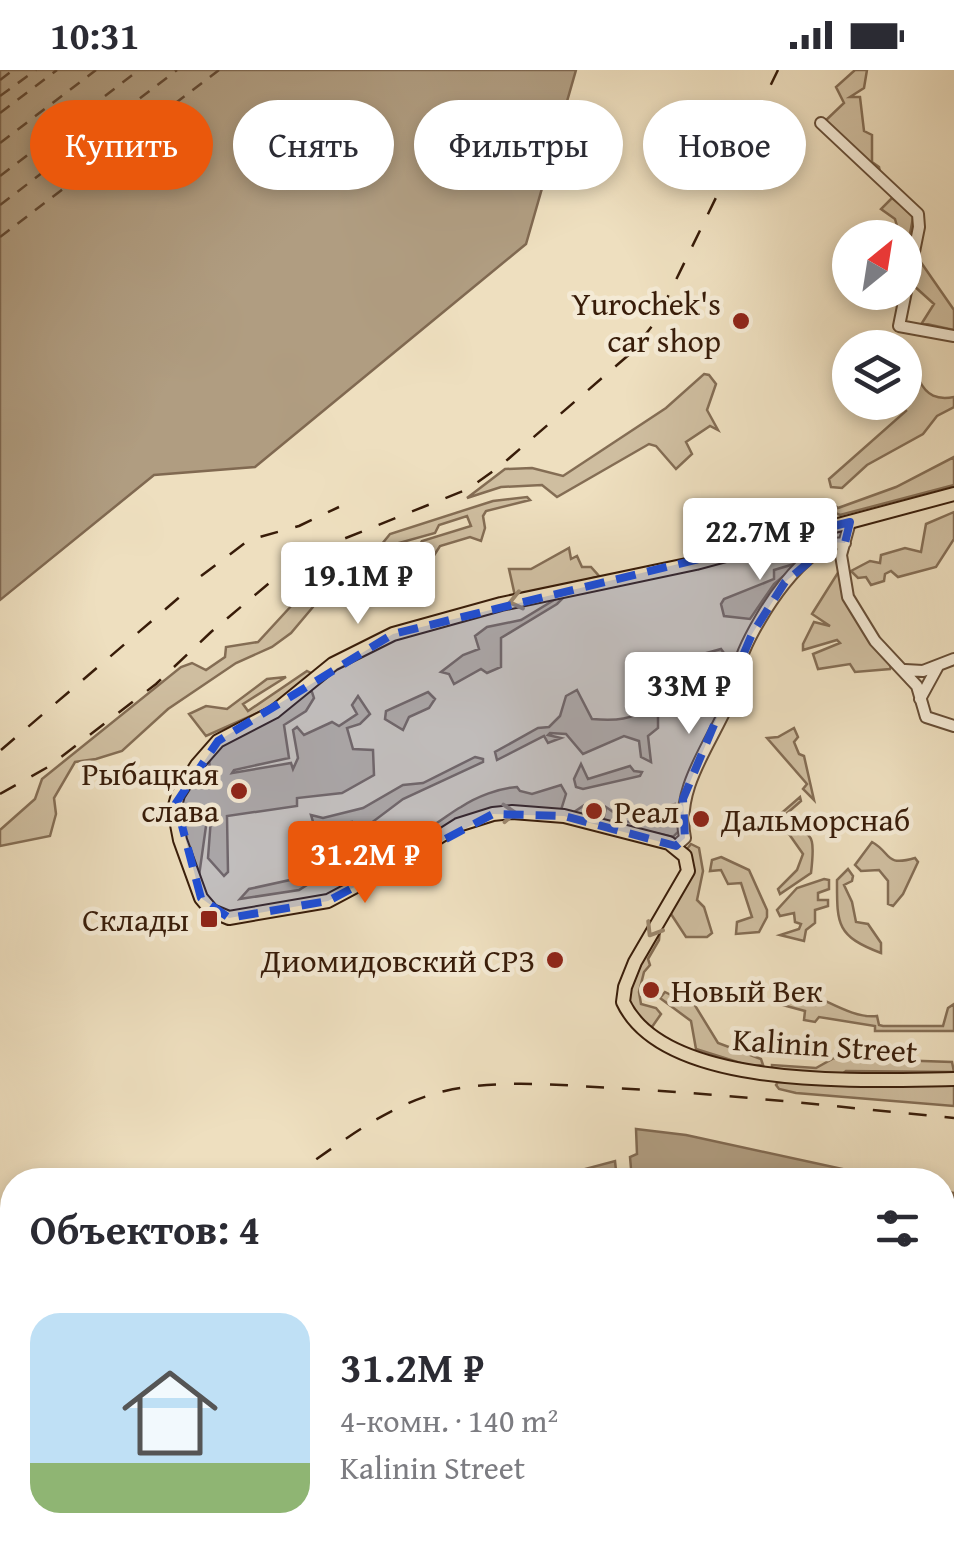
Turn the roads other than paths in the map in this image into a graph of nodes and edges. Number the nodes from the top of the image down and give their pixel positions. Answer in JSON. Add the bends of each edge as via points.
{"nodes":[{"id":1,"x":820,"y":123,"type":"dead end"},
{"id":2,"x":954,"y":336,"type":"edge"},
{"id":3,"x":954,"y":494,"type":"edge"},
{"id":4,"x":850,"y":522,"type":"junction"},
{"id":5,"x":844,"y":543,"type":"junction"},
{"id":6,"x":954,"y":660,"type":"edge"},
{"id":7,"x":939,"y":665,"type":"junction"},
{"id":8,"x":905,"y":670,"type":"junction"},
{"id":9,"x":920,"y":699,"type":"junction"},
{"id":10,"x":954,"y":726,"type":"edge"},
{"id":11,"x":676,"y":846,"type":"junction"},
{"id":12,"x":954,"y":1080,"type":"edge"}],
"edges":[{"from":1,"to":2,"type":"street","via":[[918,214],[899,326]]},
{"from":3,"to":4,"type":"main road"},
{"from":4,"to":5,"type":"street"},
{"from":4,"to":11,"type":"main road","one_way":true,"via":[[410,628],[348,656],[274,712],[218,741],[178,796],[175,820],[200,898],[212,911],[235,918],[328,901],[458,825],[493,814],[564,816]]},
{"from":5,"to":8,"type":"street","via":[[850,602],[875,641]]},
{"from":5,"to":11,"type":"street","via":[[831,543],[789,577],[752,634],[683,799],[685,838]]},
{"from":6,"to":7,"type":"street"},
{"from":7,"to":8,"type":"street"},
{"from":7,"to":9,"type":"street"},
{"from":8,"to":9,"type":"street"},
{"from":9,"to":10,"type":"street","via":[[928,719]]},
{"from":11,"to":12,"type":"main road","name":"Kalinin Street","one_way":true,"via":[[687,862],[686,877],[625,987],[624,1002],[636,1024],[683,1054],[727,1069]]}]}
